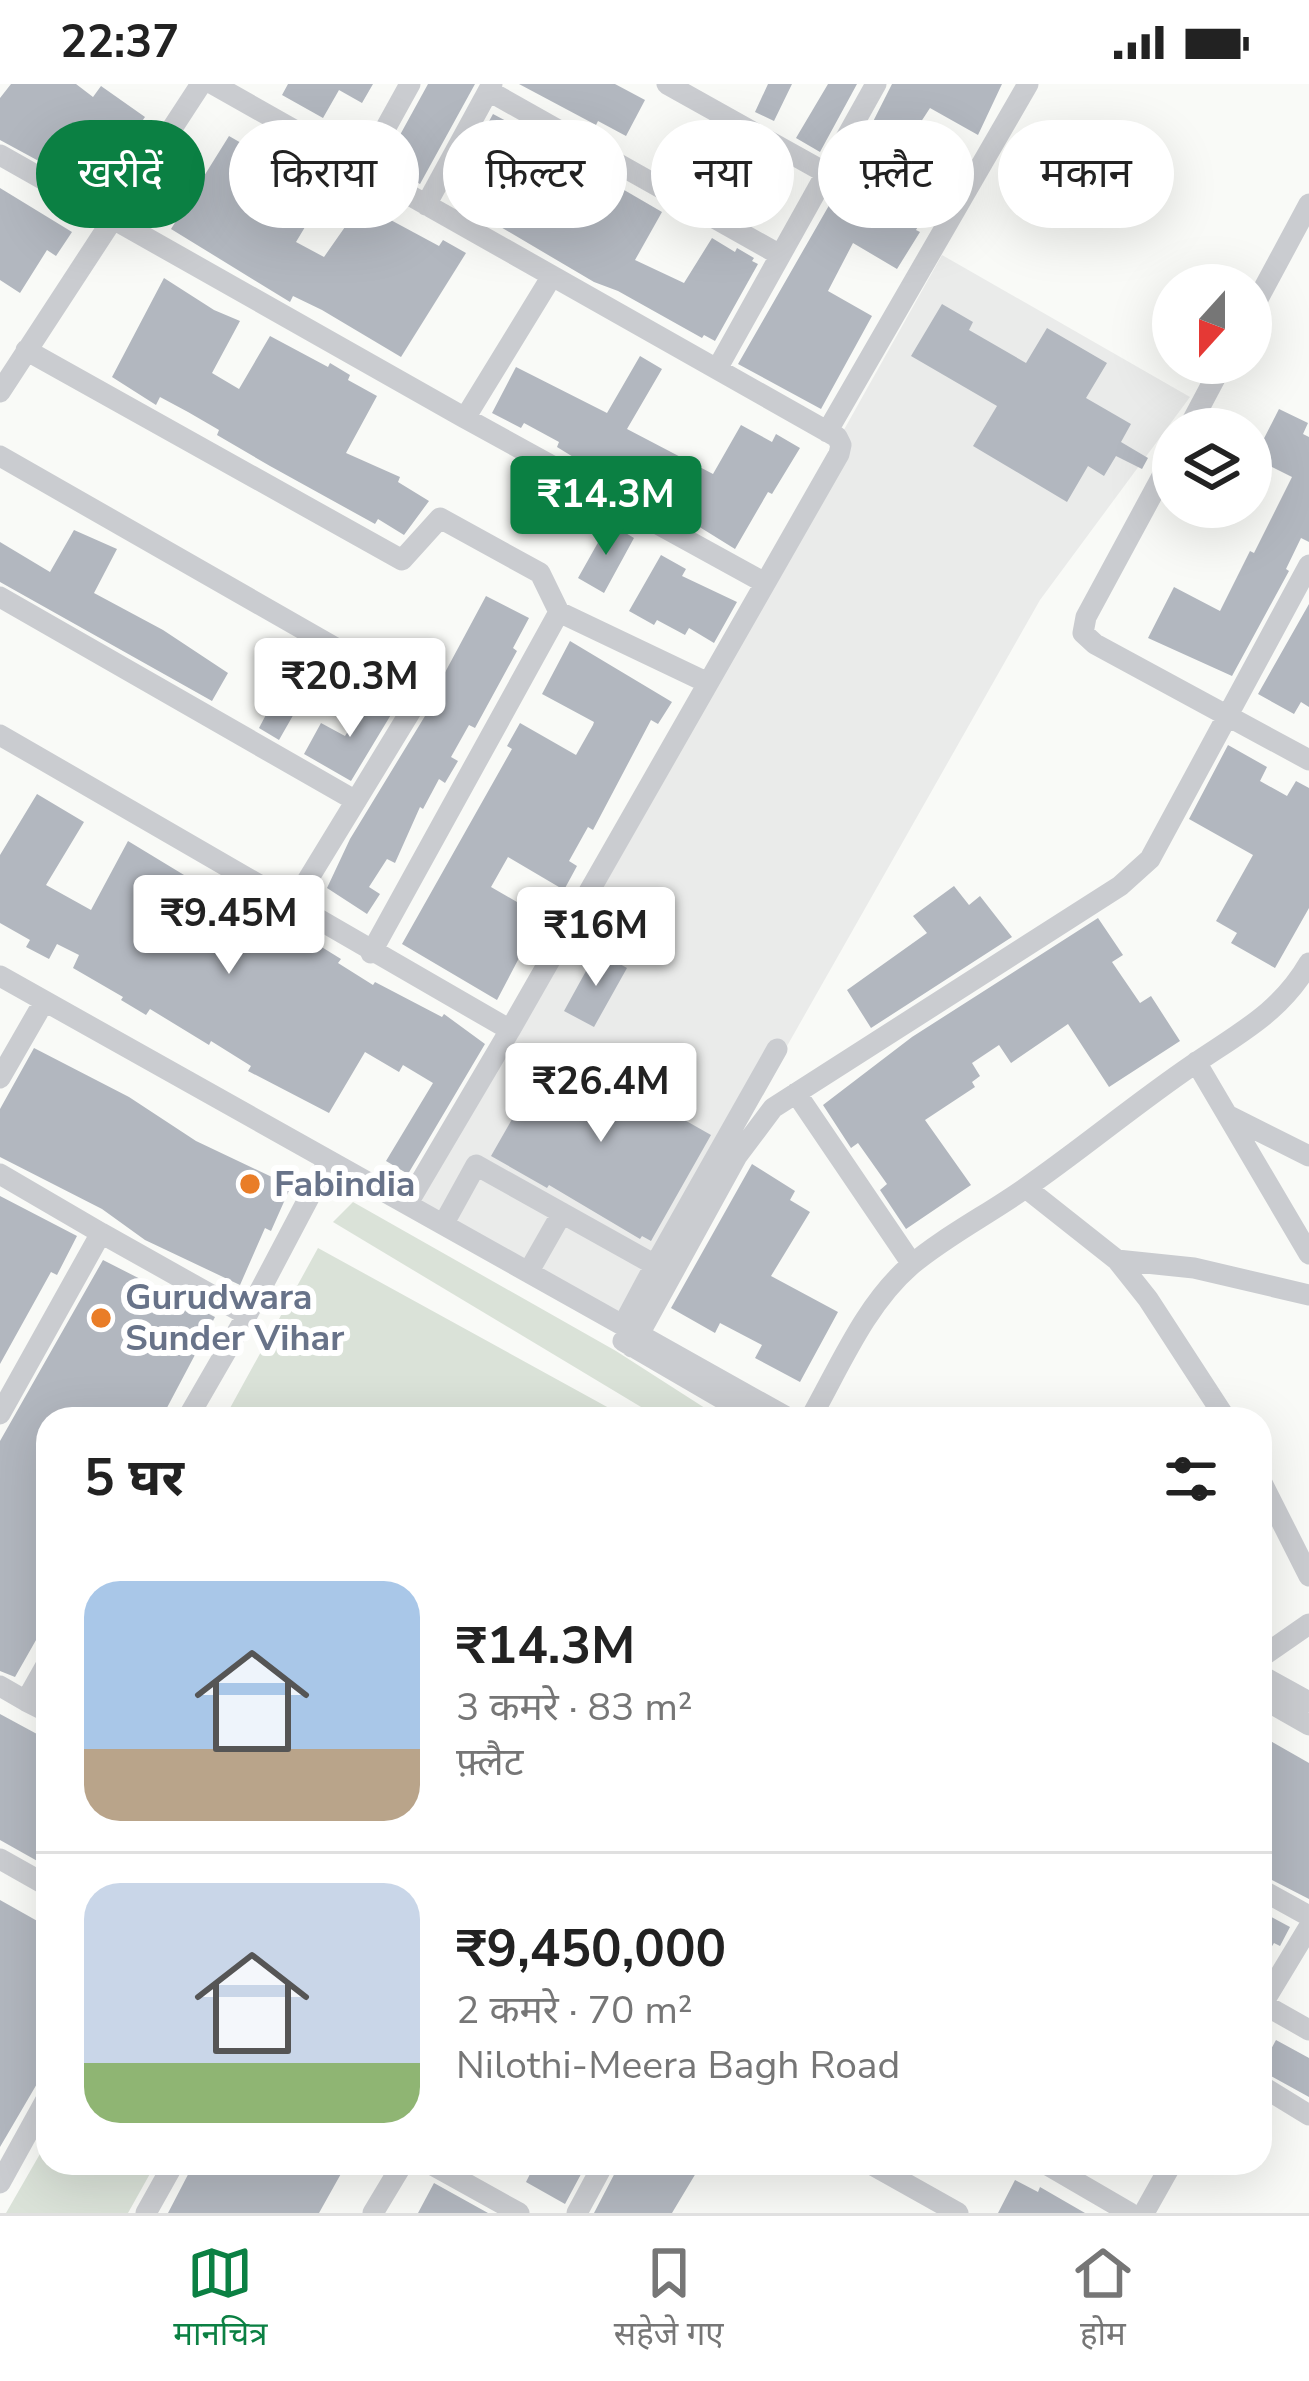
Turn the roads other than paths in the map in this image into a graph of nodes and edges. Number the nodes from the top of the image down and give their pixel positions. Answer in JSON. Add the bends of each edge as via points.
{"nodes":[{"id":1,"x":201,"y":84,"type":"edge"},
{"id":2,"x":212,"y":84,"type":"edge"},
{"id":3,"x":410,"y":84,"type":"edge"},
{"id":4,"x":668,"y":84,"type":"edge"},
{"id":5,"x":876,"y":84,"type":"edge"},
{"id":6,"x":1028,"y":84,"type":"edge"},
{"id":7,"x":490,"y":87,"type":"edge"},
{"id":8,"x":178,"y":120,"type":"edge"},
{"id":9,"x":275,"y":120,"type":"edge"},
{"id":10,"x":390,"y":120,"type":"edge"},
{"id":11,"x":856,"y":120,"type":"edge"},
{"id":12,"x":0,"y":155,"type":"edge"},
{"id":13,"x":818,"y":168,"type":"edge"},
{"id":14,"x":36,"y":176,"type":"edge"},
{"id":15,"x":818,"y":187,"type":"edge"},
{"id":16,"x":419,"y":201,"type":"edge"},
{"id":17,"x":1309,"y":204,"type":"edge"},
{"id":18,"x":426,"y":205,"type":"junction"},
{"id":19,"x":108,"y":228,"type":"edge"},
{"id":20,"x":127,"y":228,"type":"edge"},
{"id":21,"x":780,"y":255,"type":"junction"},
{"id":22,"x":1272,"y":273,"type":"edge"},
{"id":23,"x":552,"y":276,"type":"junction"},
{"id":24,"x":26,"y":350,"type":"junction"},
{"id":25,"x":716,"y":369,"type":"junction"},
{"id":26,"x":0,"y":392,"type":"edge"},
{"id":27,"x":465,"y":418,"type":"junction"},
{"id":28,"x":827,"y":432,"type":"junction"},
{"id":29,"x":0,"y":456,"type":"edge"},
{"id":30,"x":1152,"y":495,"type":"edge"},
{"id":31,"x":1309,"y":565,"type":"edge"},
{"id":32,"x":765,"y":583,"type":"junction"},
{"id":33,"x":0,"y":597,"type":"edge"},
{"id":34,"x":559,"y":612,"type":"junction"},
{"id":35,"x":708,"y":683,"type":"junction"},
{"id":36,"x":1228,"y":714,"type":"junction"},
{"id":37,"x":0,"y":735,"type":"edge"},
{"id":38,"x":1309,"y":760,"type":"edge"},
{"id":39,"x":356,"y":801,"type":"junction"},
{"id":40,"x":293,"y":904,"type":"junction"},
{"id":41,"x":371,"y":953,"type":"junction"},
{"id":42,"x":1309,"y":963,"type":"edge"},
{"id":43,"x":0,"y":976,"type":"edge"},
{"id":44,"x":0,"y":991,"type":"edge"},
{"id":45,"x":38,"y":1012,"type":"junction"},
{"id":46,"x":510,"y":1030,"type":"junction"},
{"id":47,"x":777,"y":1049,"type":"dead end"},
{"id":48,"x":1196,"y":1062,"type":"junction"},
{"id":49,"x":0,"y":1078,"type":"edge"},
{"id":50,"x":796,"y":1093,"type":"junction"},
{"id":51,"x":1226,"y":1114,"type":"junction"},
{"id":52,"x":1309,"y":1156,"type":"edge"},
{"id":53,"x":324,"y":1169,"type":"junction"},
{"id":54,"x":0,"y":1174,"type":"edge"},
{"id":55,"x":1026,"y":1188,"type":"junction"},
{"id":56,"x":408,"y":1203,"type":"junction"},
{"id":57,"x":562,"y":1213,"type":"junction"},
{"id":58,"x":444,"y":1223,"type":"junction"},
{"id":59,"x":101,"y":1233,"type":"junction"},
{"id":60,"x":1309,"y":1254,"type":"edge"},
{"id":61,"x":1117,"y":1260,"type":"junction"},
{"id":62,"x":911,"y":1264,"type":"junction"},
{"id":63,"x":655,"y":1265,"type":"junction"},
{"id":64,"x":529,"y":1271,"type":"junction"},
{"id":65,"x":1309,"y":1295,"type":"edge"},
{"id":66,"x":247,"y":1315,"type":"junction"},
{"id":67,"x":632,"y":1335,"type":"junction"},
{"id":68,"x":194,"y":1407,"type":"edge"},
{"id":69,"x":740,"y":1407,"type":"edge"},
{"id":70,"x":767,"y":1407,"type":"edge"},
{"id":71,"x":817,"y":1407,"type":"edge"},
{"id":72,"x":1218,"y":1407,"type":"edge"},
{"id":73,"x":0,"y":1414,"type":"edge"},
{"id":74,"x":1272,"y":1503,"type":"edge"},
{"id":75,"x":1309,"y":1576,"type":"edge"},
{"id":76,"x":1309,"y":1624,"type":"edge"},
{"id":77,"x":1272,"y":1650,"type":"edge"},
{"id":78,"x":1272,"y":1682,"type":"edge"},
{"id":79,"x":36,"y":1684,"type":"edge"},
{"id":80,"x":0,"y":1686,"type":"edge"},
{"id":81,"x":26,"y":1701,"type":"junction"},
{"id":82,"x":1309,"y":1702,"type":"edge"},
{"id":83,"x":1272,"y":1704,"type":"edge"},
{"id":84,"x":36,"y":1706,"type":"edge"},
{"id":85,"x":1309,"y":1725,"type":"edge"},
{"id":86,"x":1,"y":1863,"type":"edge"},
{"id":87,"x":36,"y":1880,"type":"edge"},
{"id":88,"x":1272,"y":1896,"type":"edge"},
{"id":89,"x":1309,"y":1916,"type":"edge"},
{"id":90,"x":1309,"y":1927,"type":"edge"},
{"id":91,"x":1272,"y":1988,"type":"edge"},
{"id":92,"x":1272,"y":2012,"type":"edge"},
{"id":93,"x":1309,"y":2030,"type":"edge"},
{"id":94,"x":1272,"y":2093,"type":"edge"},
{"id":95,"x":1309,"y":2114,"type":"edge"},
{"id":96,"x":36,"y":2118,"type":"edge"},
{"id":97,"x":167,"y":2175,"type":"edge"},
{"id":98,"x":396,"y":2175,"type":"edge"},
{"id":99,"x":451,"y":2175,"type":"edge"},
{"id":100,"x":598,"y":2175,"type":"edge"},
{"id":101,"x":885,"y":2175,"type":"edge"},
{"id":102,"x":1065,"y":2175,"type":"edge"},
{"id":103,"x":1165,"y":2175,"type":"edge"},
{"id":104,"x":0,"y":2182,"type":"edge"},
{"id":105,"x":925,"y":2205,"type":"edge"},
{"id":106,"x":146,"y":2213,"type":"edge"},
{"id":107,"x":373,"y":2213,"type":"edge"},
{"id":108,"x":519,"y":2213,"type":"edge"},
{"id":109,"x":577,"y":2213,"type":"edge"},
{"id":110,"x":958,"y":2213,"type":"edge"},
{"id":111,"x":1130,"y":2213,"type":"edge"},
{"id":112,"x":1144,"y":2213,"type":"edge"}],
"edges":[{"from":1,"to":8,"type":"street"},
{"from":2,"to":9,"type":"street"},
{"from":3,"to":10,"type":"street"},
{"from":4,"to":13,"type":"street"},
{"from":5,"to":11,"type":"street"},
{"from":6,"to":28,"type":"street"},
{"from":7,"to":18,"type":"street"},
{"from":7,"to":21,"type":"street"},
{"from":12,"to":14,"type":"street"},
{"from":15,"to":21,"type":"street"},
{"from":16,"to":18,"type":"street"},
{"from":17,"to":22,"type":"street"},
{"from":18,"to":23,"type":"street"},
{"from":19,"to":24,"type":"street"},
{"from":20,"to":27,"type":"street"},
{"from":21,"to":25,"type":"street"},
{"from":23,"to":25,"type":"street"},
{"from":23,"to":27,"type":"street"},
{"from":24,"to":26,"type":"street"},
{"from":24,"to":34,"type":"street","via":[[402,560],[440,518],[540,573]]},
{"from":25,"to":28,"type":"street"},
{"from":27,"to":32,"type":"street"},
{"from":28,"to":32,"type":"street","via":[[841,445],[839,454]]},
{"from":29,"to":39,"type":"street","via":[[410,691],[412,709]]},
{"from":30,"to":36,"type":"street","via":[[1083,633]]},
{"from":31,"to":36,"type":"street"},
{"from":32,"to":35,"type":"street"},
{"from":33,"to":39,"type":"street"},
{"from":34,"to":35,"type":"street"},
{"from":34,"to":41,"type":"street"},
{"from":35,"to":46,"type":"street"},
{"from":36,"to":38,"type":"street"},
{"from":36,"to":50,"type":"street","via":[[1150,859],[1120,886]]},
{"from":37,"to":40,"type":"street"},
{"from":39,"to":40,"type":"street"},
{"from":40,"to":41,"type":"street"},
{"from":41,"to":46,"type":"street"},
{"from":42,"to":48,"type":"street","via":[[1282,1003]]},
{"from":43,"to":56,"type":"street"},
{"from":44,"to":45,"type":"street"},
{"from":45,"to":49,"type":"street"},
{"from":45,"to":53,"type":"street"},
{"from":46,"to":56,"type":"street"},
{"from":47,"to":63,"type":"street"},
{"from":48,"to":51,"type":"street"},
{"from":48,"to":55,"type":"street"},
{"from":50,"to":62,"type":"street"},
{"from":50,"to":67,"type":"street","via":[[756,1127]]},
{"from":51,"to":52,"type":"street"},
{"from":51,"to":60,"type":"street"},
{"from":53,"to":66,"type":"street"},
{"from":53,"to":67,"type":"street"},
{"from":54,"to":59,"type":"street"},
{"from":55,"to":61,"type":"street"},
{"from":55,"to":62,"type":"street"},
{"from":56,"to":58,"type":"street"},
{"from":57,"to":58,"type":"street","via":[[476,1165]]},
{"from":57,"to":63,"type":"street"},
{"from":57,"to":64,"type":"street"},
{"from":58,"to":64,"type":"street"},
{"from":59,"to":66,"type":"street"},
{"from":59,"to":73,"type":"street"},
{"from":61,"to":65,"type":"street"},
{"from":61,"to":72,"type":"street"},
{"from":62,"to":71,"type":"street","via":[[866,1321]]},
{"from":63,"to":67,"type":"street"},
{"from":64,"to":67,"type":"street"},
{"from":66,"to":68,"type":"street"},
{"from":67,"to":69,"type":"street"},
{"from":67,"to":70,"type":"street"},
{"from":74,"to":75,"type":"street"},
{"from":76,"to":77,"type":"street"},
{"from":78,"to":82,"type":"street"},
{"from":79,"to":81,"type":"street"},
{"from":80,"to":81,"type":"street"},
{"from":81,"to":84,"type":"street"},
{"from":83,"to":85,"type":"street"},
{"from":86,"to":87,"type":"street"},
{"from":88,"to":89,"type":"street"},
{"from":90,"to":91,"type":"street"},
{"from":92,"to":93,"type":"street"},
{"from":94,"to":95,"type":"street"},
{"from":96,"to":104,"type":"street"},
{"from":97,"to":106,"type":"street"},
{"from":98,"to":107,"type":"street"},
{"from":99,"to":108,"type":"street"},
{"from":100,"to":109,"type":"street"},
{"from":101,"to":105,"type":"street"},
{"from":102,"to":111,"type":"street"},
{"from":103,"to":112,"type":"street"},
{"from":105,"to":110,"type":"street"}]}
